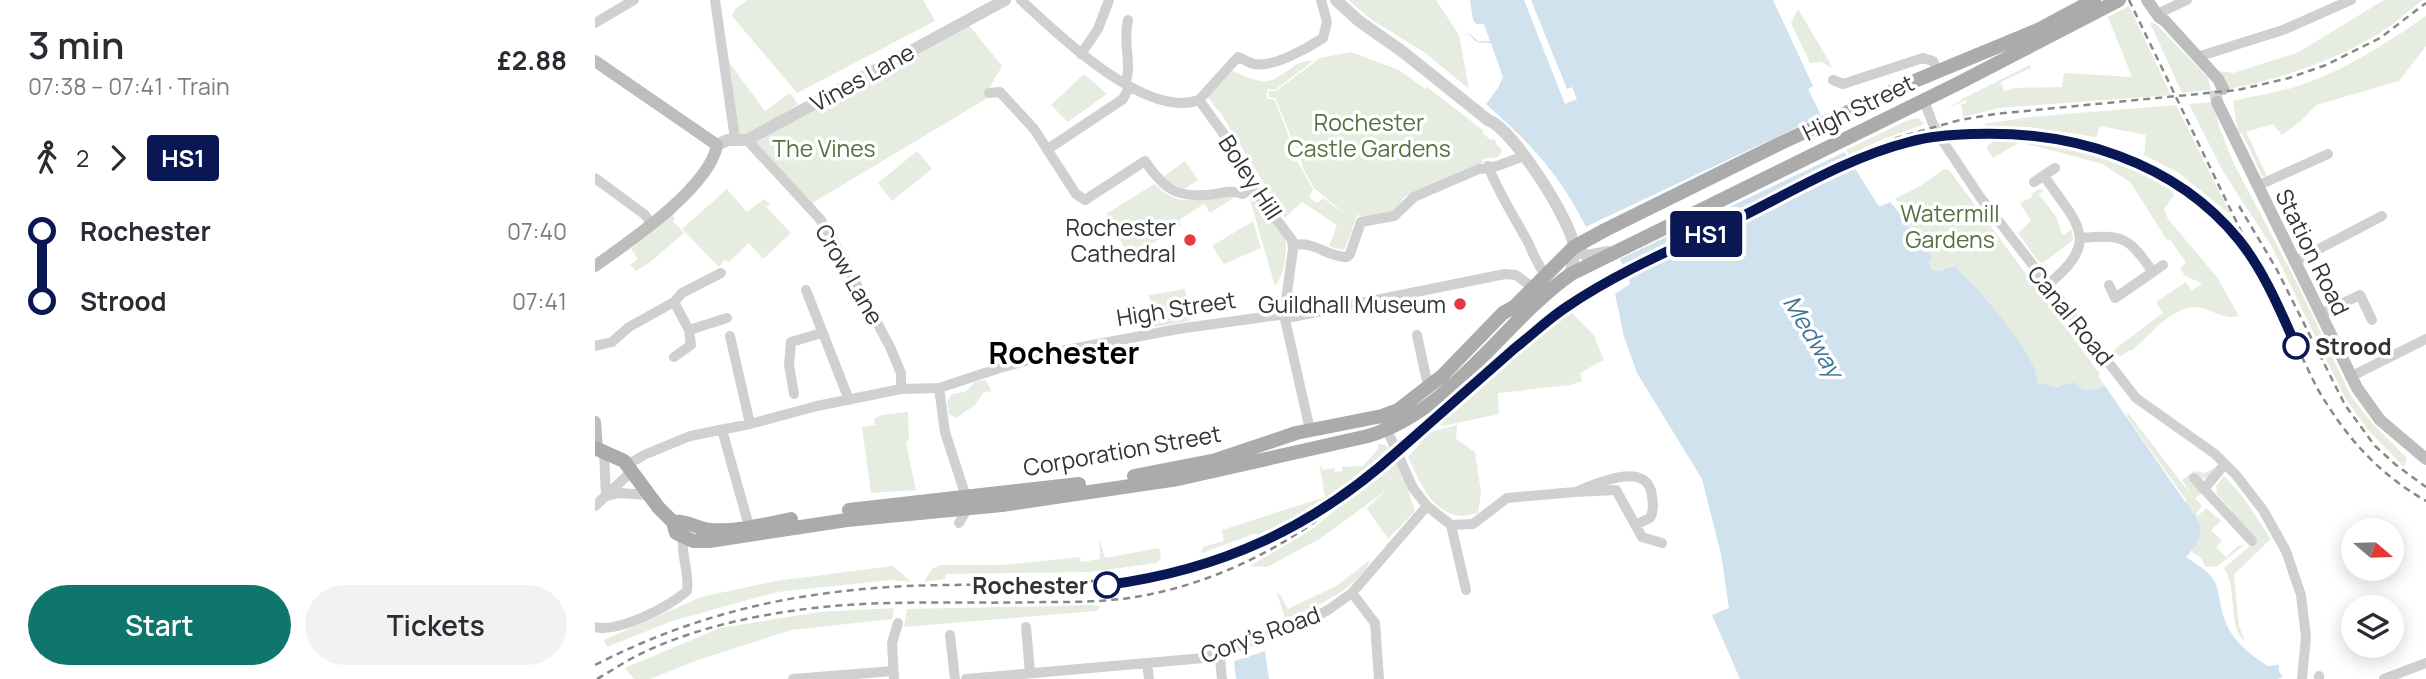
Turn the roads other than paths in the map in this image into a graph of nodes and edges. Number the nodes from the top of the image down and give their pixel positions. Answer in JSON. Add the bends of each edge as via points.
{"nodes":[{"id":1,"x":635,"y":0,"type":"edge"},
{"id":2,"x":715,"y":0,"type":"edge"},
{"id":3,"x":1005,"y":0,"type":"edge"},
{"id":4,"x":1021,"y":0,"type":"edge"},
{"id":5,"x":1109,"y":0,"type":"edge"},
{"id":6,"x":1321,"y":0,"type":"edge"},
{"id":7,"x":1336,"y":0,"type":"edge"},
{"id":8,"x":2094,"y":0,"type":"edge"},
{"id":9,"x":2119,"y":0,"type":"edge"},
{"id":10,"x":2147,"y":0,"type":"edge"},
{"id":11,"x":2187,"y":0,"type":"edge"},
{"id":12,"x":2351,"y":0,"type":"edge"},
{"id":13,"x":2161,"y":12,"type":"edge"},
{"id":14,"x":1128,"y":20,"type":"dead end"},
{"id":15,"x":595,"y":23,"type":"edge"},
{"id":16,"x":1081,"y":54,"type":"junction"},
{"id":17,"x":2197,"y":57,"type":"junction"},
{"id":18,"x":595,"y":61,"type":"edge"},
{"id":19,"x":1980,"y":71,"type":"junction"},
{"id":20,"x":1938,"y":72,"type":"junction"},
{"id":21,"x":1833,"y":80,"type":"dead end"},
{"id":22,"x":1127,"y":86,"type":"junction"},
{"id":23,"x":989,"y":93,"type":"dead end"},
{"id":24,"x":1199,"y":100,"type":"junction"},
{"id":25,"x":1924,"y":100,"type":"junction"},
{"id":26,"x":1869,"y":102,"type":"junction"},
{"id":27,"x":1932,"y":122,"type":"tunnel mouth"},
{"id":28,"x":741,"y":140,"type":"junction"},
{"id":29,"x":1942,"y":140,"type":"tunnel mouth"},
{"id":30,"x":717,"y":145,"type":"junction"},
{"id":31,"x":1048,"y":149,"type":"junction"},
{"id":32,"x":2328,"y":154,"type":"dead end"},
{"id":33,"x":1524,"y":156,"type":"junction"},
{"id":34,"x":1488,"y":166,"type":"junction"},
{"id":35,"x":2055,"y":168,"type":"dead end"},
{"id":36,"x":2044,"y":176,"type":"junction"},
{"id":37,"x":595,"y":178,"type":"edge"},
{"id":38,"x":2034,"y":183,"type":"dead end"},
{"id":39,"x":2257,"y":187,"type":"junction"},
{"id":40,"x":1253,"y":188,"type":"junction"},
{"id":41,"x":2382,"y":216,"type":"dead end"},
{"id":42,"x":652,"y":223,"type":"junction"},
{"id":43,"x":2081,"y":238,"type":"junction"},
{"id":44,"x":1293,"y":245,"type":"junction"},
{"id":45,"x":1574,"y":247,"type":"junction"},
{"id":46,"x":1615,"y":250,"type":"junction"},
{"id":47,"x":2294,"y":262,"type":"junction"},
{"id":48,"x":2163,"y":265,"type":"dead end"},
{"id":49,"x":595,"y":266,"type":"edge"},
{"id":50,"x":2153,"y":272,"type":"junction"},
{"id":51,"x":721,"y":273,"type":"dead end"},
{"id":52,"x":1545,"y":274,"type":"junction"},
{"id":53,"x":1571,"y":274,"type":"junction"},
{"id":54,"x":2047,"y":285,"type":"junction"},
{"id":55,"x":2109,"y":285,"type":"dead end"},
{"id":56,"x":1532,"y":287,"type":"junction"},
{"id":57,"x":806,"y":290,"type":"dead end"},
{"id":58,"x":674,"y":302,"type":"junction"},
{"id":59,"x":2320,"y":314,"type":"junction"},
{"id":60,"x":1284,"y":315,"type":"junction"},
{"id":61,"x":727,"y":318,"type":"dead end"},
{"id":62,"x":2372,"y":320,"type":"dead end"},
{"id":63,"x":689,"y":330,"type":"junction"},
{"id":64,"x":822,"y":333,"type":"junction"},
{"id":65,"x":730,"y":335,"type":"dead end"},
{"id":66,"x":1417,"y":335,"type":"dead end"},
{"id":67,"x":2426,"y":340,"type":"edge"},
{"id":68,"x":595,"y":346,"type":"edge"},
{"id":69,"x":674,"y":356,"type":"dead end"},
{"id":70,"x":2350,"y":377,"type":"junction"},
{"id":71,"x":1430,"y":387,"type":"junction"},
{"id":72,"x":939,"y":388,"type":"junction"},
{"id":73,"x":901,"y":389,"type":"junction"},
{"id":74,"x":794,"y":394,"type":"dead end"},
{"id":75,"x":849,"y":400,"type":"junction"},
{"id":76,"x":1403,"y":404,"type":"junction"},
{"id":77,"x":595,"y":422,"type":"edge"},
{"id":78,"x":1354,"y":422,"type":"junction"},
{"id":79,"x":1384,"y":423,"type":"junction"},
{"id":80,"x":750,"y":424,"type":"junction"},
{"id":81,"x":722,"y":430,"type":"junction"},
{"id":82,"x":1310,"y":430,"type":"junction"},
{"id":83,"x":1324,"y":446,"type":"junction"},
{"id":84,"x":598,"y":450,"type":"edge"},
{"id":85,"x":2426,"y":458,"type":"edge"},
{"id":86,"x":2225,"y":464,"type":"junction"},
{"id":87,"x":630,"y":468,"type":"junction"},
{"id":88,"x":2194,"y":478,"type":"dead end"},
{"id":89,"x":2204,"y":489,"type":"junction"},
{"id":90,"x":1575,"y":492,"type":"junction"},
{"id":91,"x":648,"y":495,"type":"junction"},
{"id":92,"x":606,"y":496,"type":"junction"},
{"id":93,"x":967,"y":503,"type":"junction"},
{"id":94,"x":595,"y":506,"type":"edge"},
{"id":95,"x":1427,"y":506,"type":"junction"},
{"id":96,"x":673,"y":522,"type":"junction"},
{"id":97,"x":959,"y":523,"type":"dead end"},
{"id":98,"x":1635,"y":524,"type":"junction"},
{"id":99,"x":749,"y":526,"type":"junction"},
{"id":100,"x":1451,"y":526,"type":"junction"},
{"id":101,"x":683,"y":538,"type":"junction"},
{"id":102,"x":2252,"y":541,"type":"dead end"},
{"id":103,"x":1662,"y":543,"type":"dead end"},
{"id":104,"x":1465,"y":590,"type":"dead end"},
{"id":105,"x":1352,"y":593,"type":"junction"},
{"id":106,"x":898,"y":623,"type":"dead end"},
{"id":107,"x":1026,"y":627,"type":"dead end"},
{"id":108,"x":598,"y":628,"type":"edge"},
{"id":109,"x":950,"y":635,"type":"dead end"},
{"id":110,"x":1217,"y":654,"type":"junction"},
{"id":111,"x":1147,"y":663,"type":"junction"},
{"id":112,"x":2425,"y":666,"type":"edge"},
{"id":113,"x":1030,"y":673,"type":"junction"},
{"id":114,"x":1074,"y":674,"type":"edge"},
{"id":115,"x":893,"y":675,"type":"edge"},
{"id":116,"x":1013,"y":677,"type":"edge"},
{"id":117,"x":825,"y":678,"type":"edge"},
{"id":118,"x":793,"y":679,"type":"edge"},
{"id":119,"x":955,"y":679,"type":"edge"},
{"id":120,"x":966,"y":679,"type":"edge"},
{"id":121,"x":1149,"y":679,"type":"edge"},
{"id":122,"x":1222,"y":679,"type":"edge"},
{"id":123,"x":1379,"y":679,"type":"edge"},
{"id":124,"x":2302,"y":679,"type":"edge"},
{"id":125,"x":2384,"y":679,"type":"edge"}],
"edges":[{"from":1,"to":15,"type":"street"},
{"from":2,"to":28,"type":"street"},
{"from":3,"to":28,"type":"street","name":"Vines Lane"},
{"from":4,"to":16,"type":"street"},
{"from":5,"to":16,"type":"street"},
{"from":6,"to":24,"type":"street","via":[[1327,22],[1323,38],[1268,64],[1238,57]]},
{"from":7,"to":33,"type":"street","via":[[1500,127]]},
{"from":8,"to":20,"type":"main road","name":"High Street","via":[[2040,29]]},
{"from":9,"to":19,"type":"main road","name":"High Street"},
{"from":10,"to":13,"type":"main road","name":"Station Road"},
{"from":11,"to":13,"type":"street"},
{"from":12,"to":17,"type":"street","via":[[2283,30]]},
{"from":13,"to":17,"type":"main road","name":"Station Road"},
{"from":14,"to":22,"type":"street"},
{"from":16,"to":22,"type":"street"},
{"from":17,"to":39,"type":"main road","name":"Station Road","via":[[2218,79],[2225,120]]},
{"from":18,"to":30,"type":"main road"},
{"from":19,"to":20,"type":"main road"},
{"from":19,"to":25,"type":"main road","name":"High Street"},
{"from":20,"to":21,"type":"street","via":[[1933,61],[1923,58],[1843,84]]},
{"from":20,"to":25,"type":"main road"},
{"from":20,"to":26,"type":"main road","name":"High Street"},
{"from":22,"to":24,"type":"street","via":[[1166,100]]},
{"from":22,"to":31,"type":"street","via":[[1123,99]]},
{"from":23,"to":31,"type":"street","via":[[1000,92]]},
{"from":24,"to":40,"type":"street","name":"Boley Hill"},
{"from":25,"to":26,"type":"main road","via":[[1911,93],[1885,103]]},
{"from":25,"to":27,"type":"street"},
{"from":25,"to":46,"type":"main road","name":"High Street"},
{"from":26,"to":45,"type":"main road","name":"High Street"},
{"from":28,"to":30,"type":"street","name":"Vines Lane"},
{"from":28,"to":73,"type":"street","name":"Crow Lane","via":[[820,219],[834,240],[890,347],[901,373]]},
{"from":29,"to":54,"type":"street","name":"Canal Road"},
{"from":30,"to":42,"type":"main road","via":[[715,159]]},
{"from":31,"to":40,"type":"street","via":[[1076,194],[1085,200],[1145,161],[1162,184],[1179,194],[1243,194]]},
{"from":32,"to":39,"type":"street"},
{"from":33,"to":34,"type":"street"},
{"from":33,"to":45,"type":"street","via":[[1548,188]]},
{"from":34,"to":44,"type":"street","via":[[1414,198],[1394,216],[1360,222],[1346,257],[1310,244]]},
{"from":34,"to":52,"type":"street"},
{"from":35,"to":36,"type":"street"},
{"from":36,"to":38,"type":"street"},
{"from":36,"to":43,"type":"street"},
{"from":37,"to":42,"type":"street"},
{"from":39,"to":47,"type":"main road","name":"Station Road"},
{"from":40,"to":44,"type":"street","name":"Boley Hill"},
{"from":41,"to":47,"type":"street"},
{"from":42,"to":49,"type":"main road"},
{"from":43,"to":50,"type":"street","via":[[2108,236],[2126,241]]},
{"from":43,"to":54,"type":"street","via":[[2070,265]]},
{"from":44,"to":60,"type":"street","name":"Boley Hill"},
{"from":45,"to":46,"type":"street","via":[[1587,256]]},
{"from":45,"to":52,"type":"main road","name":"High Street"},
{"from":45,"to":53,"type":"street"},
{"from":46,"to":53,"type":"main road","name":"High Street"},
{"from":47,"to":59,"type":"main road","name":"Station Road"},
{"from":48,"to":50,"type":"street"},
{"from":50,"to":55,"type":"street","via":[[2115,298]]},
{"from":51,"to":58,"type":"street"},
{"from":52,"to":56,"type":"main road"},
{"from":53,"to":79,"type":"main road","name":"Corporation Street","via":[[1533,304],[1450,386],[1406,420]]},
{"from":54,"to":86,"type":"street","name":"Canal Road","via":[[2140,402],[2193,436]]},
{"from":56,"to":60,"type":"street","name":"High Street","via":[[1516,275],[1505,274],[1293,317]]},
{"from":56,"to":71,"type":"main road","name":"Corporation Street","via":[[1519,289],[1506,310]]},
{"from":57,"to":64,"type":"street"},
{"from":58,"to":63,"type":"street"},
{"from":58,"to":68,"type":"street","via":[[612,342]]},
{"from":59,"to":62,"type":"street","via":[[2360,295]]},
{"from":59,"to":70,"type":"main road","name":"Station Road"},
{"from":60,"to":72,"type":"street","name":"High Street","via":[[1061,351]]},
{"from":60,"to":82,"type":"street"},
{"from":61,"to":63,"type":"street"},
{"from":63,"to":69,"type":"street","via":[[691,345]]},
{"from":64,"to":74,"type":"street","via":[[791,342]]},
{"from":64,"to":75,"type":"street"},
{"from":65,"to":80,"type":"street"},
{"from":66,"to":71,"type":"street"},
{"from":67,"to":70,"type":"street"},
{"from":70,"to":85,"type":"main road","name":"Station Road","via":[[2380,420]]},
{"from":71,"to":76,"type":"main road","name":"Corporation Street"},
{"from":72,"to":73,"type":"street","name":"High Street"},
{"from":72,"to":93,"type":"street","via":[[946,432]]},
{"from":73,"to":75,"type":"street","name":"High Street"},
{"from":75,"to":80,"type":"street","name":"High Street"},
{"from":76,"to":78,"type":"main road","via":[[1361,412]]},
{"from":76,"to":79,"type":"main road","name":"Corporation Street"},
{"from":77,"to":84,"type":"main road"},
{"from":78,"to":79,"type":"main road","name":"Corporation Street"},
{"from":78,"to":82,"type":"main road","name":"Corporation Street"},
{"from":79,"to":83,"type":"main road","name":"Corporation Street"},
{"from":79,"to":95,"type":"street","via":[[1413,488]]},
{"from":80,"to":81,"type":"street","name":"High Street"},
{"from":81,"to":87,"type":"street","name":"High Street","via":[[690,436],[643,455]]},
{"from":81,"to":99,"type":"street"},
{"from":82,"to":83,"type":"main road"},
{"from":82,"to":93,"type":"main road","name":"Corporation Street","via":[[1187,466]]},
{"from":83,"to":93,"type":"main road","name":"Corporation Street","via":[[1178,479]]},
{"from":84,"to":87,"type":"main road"},
{"from":84,"to":92,"type":"street"},
{"from":86,"to":89,"type":"street"},
{"from":86,"to":124,"type":"street","name":"Canal Road","via":[[2260,506],[2282,543],[2300,590],[2305,629]]},
{"from":87,"to":91,"type":"main road"},
{"from":87,"to":92,"type":"street","name":"High Street"},
{"from":88,"to":89,"type":"street"},
{"from":89,"to":102,"type":"street"},
{"from":90,"to":98,"type":"street","via":[[1615,490]]},
{"from":90,"to":98,"type":"street","via":[[1641,477],[1650,485],[1653,509],[1650,518]]},
{"from":90,"to":100,"type":"street","via":[[1507,498],[1473,524]]},
{"from":91,"to":92,"type":"street"},
{"from":91,"to":96,"type":"main road"},
{"from":92,"to":94,"type":"street","name":"High Street"},
{"from":93,"to":97,"type":"street"},
{"from":93,"to":99,"type":"main road","name":"Corporation Street","via":[[869,508]]},
{"from":93,"to":101,"type":"main road","name":"Corporation Street","via":[[720,541]]},
{"from":95,"to":100,"type":"street"},
{"from":95,"to":105,"type":"street","name":"Cory's Road"},
{"from":96,"to":99,"type":"main road","name":"Corporation Street","via":[[711,530]]},
{"from":96,"to":101,"type":"main road"},
{"from":98,"to":103,"type":"street","via":[[1645,539]]},
{"from":100,"to":104,"type":"street"},
{"from":101,"to":108,"type":"street","via":[[687,592],[627,623]]},
{"from":105,"to":110,"type":"street","name":"Cory's Road","via":[[1313,618]]},
{"from":105,"to":123,"type":"street","via":[[1375,623]]},
{"from":106,"to":115,"type":"street","via":[[892,643]]},
{"from":107,"to":113,"type":"street"},
{"from":109,"to":119,"type":"street"},
{"from":110,"to":111,"type":"street","name":"Cory's Road"},
{"from":110,"to":122,"type":"street"},
{"from":111,"to":114,"type":"street","name":"Cory's Road"},
{"from":111,"to":121,"type":"street"},
{"from":112,"to":125,"type":"street"},
{"from":113,"to":114,"type":"street","name":"Cory's Road"},
{"from":113,"to":116,"type":"street","name":"Cory's Road"},
{"from":115,"to":117,"type":"street"},
{"from":116,"to":120,"type":"street","name":"Cory's Road"},
{"from":117,"to":118,"type":"street"}]}
